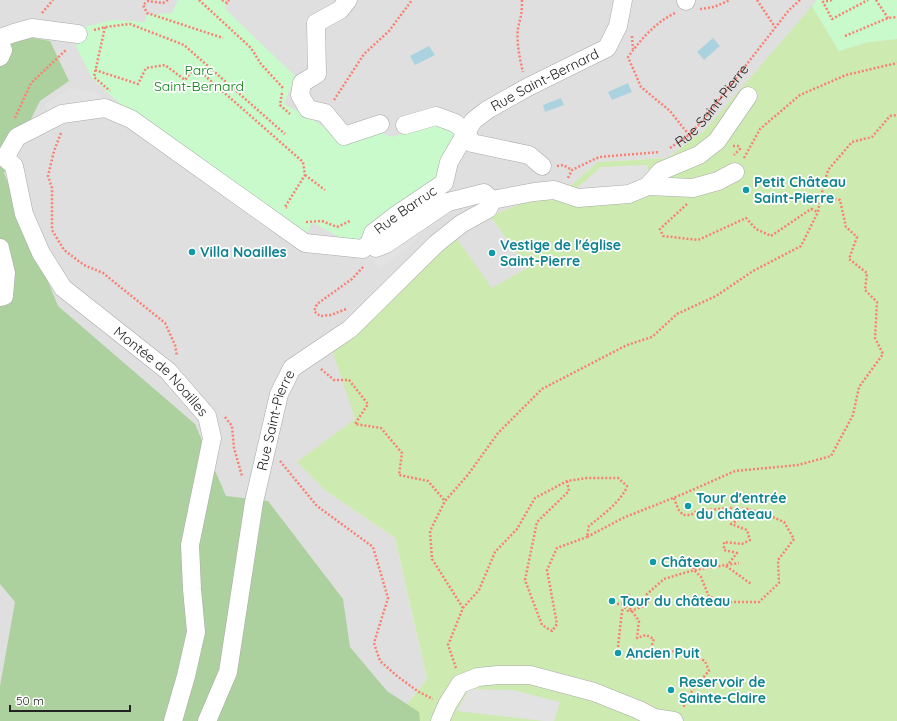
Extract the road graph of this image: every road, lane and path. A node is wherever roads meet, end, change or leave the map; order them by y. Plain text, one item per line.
1 (168, 0) edge
2 (198, 0) edge
3 (222, 0) edge
4 (230, 0) edge
5 (348, 0) edge
6 (412, 0) edge
7 (522, 0) edge
8 (623, 0) edge
9 (730, 0) edge
10 (757, 0) edge
11 (800, 0) edge
12 (832, 0) edge
13 (868, 0) edge
14 (876, 0) edge
15 (691, 4) edge
16 (897, 16) edge
17 (664, 18) dead end
18 (888, 18) junction
19 (105, 27) junction
20 (775, 27) junction
21 (77, 34) junction
22 (845, 36) dead end
23 (0, 38) edge
24 (222, 38) dead end
25 (0, 44) edge
26 (0, 57) edge
27 (897, 63) edge
28 (95, 70) junction
29 (528, 87) junction
30 (110, 92) dead end
31 (748, 96) dead end
32 (325, 113) junction
33 (62, 114) junction
34 (897, 115) edge
35 (296, 118) dead end
36 (380, 124) dead end
37 (404, 125) dead end
38 (466, 132) junction
39 (285, 134) dead end
40 (689, 135) junction
41 (17, 137) junction
42 (669, 148) dead end
43 (662, 152) dead end
44 (3, 159) edge
45 (542, 166) dead end
46 (572, 170) dead end
47 (735, 172) joint
48 (305, 175) junction
49 (648, 186) junction
50 (693, 188) junction
51 (325, 190) dead end
52 (821, 196) junction
53 (492, 200) junction
54 (291, 211) dead end
55 (818, 212) junction
56 (301, 218) dead end
57 (350, 221) dead end
58 (306, 222) junction
59 (338, 227) junction
60 (332, 230) dead end
61 (297, 238) junction
62 (373, 246) junction
63 (0, 248) edge
64 (0, 297) edge
65 (363, 315) junction
66 (177, 358) dead end
67 (317, 365) dead end
68 (224, 415) dead end
69 (267, 445) junction
70 (567, 481) junction
71 (674, 498) junction
72 (445, 501) junction
73 (254, 502) junction
74 (748, 510) junction
75 (587, 537) junction
76 (690, 556) dead end
77 (739, 563) dead end
78 (729, 564) junction
79 (726, 566) junction
80 (694, 570) junction
81 (751, 584) dead end
82 (617, 604) dead end
83 (622, 604) junction
84 (627, 604) junction
85 (463, 608) junction
86 (618, 647) dead end
87 (460, 684) junction
88 (443, 713) edge
89 (676, 715) edge
90 (173, 721) edge
91 (207, 721) edge

1 - 24 path
2 - 35 path
3 - 4 path
5 - 32 street
6 - 32 path
7 - 29 path
8 - 29 street, Rue Saint-Bernard
9 - 15 path
10 - 20 path
11 - 20 path, Rue Saint-Pierre
12 - 13 path
14 - 18 path
16 - 18 path
17 - 40 path
18 - 22 path
19 - 21 path
19 - 28 path
19 - 39 path
20 - 40 path, Rue Saint-Pierre
21 - 23 street
21 - 41 path
25 - 26 street
27 - 47 path
28 - 30 path
28 - 48 path
29 - 38 street, Rue Saint-Bernard
31 - 49 street
32 - 36 street
33 - 41 street
33 - 61 street
33 - 66 path
34 - 52 path
37 - 38 street
38 - 45 street
38 - 62 street, Rue Barruc
40 - 42 path, Rue Saint-Pierre
41 - 44 street
43 - 46 path, Rue Saint-Pierre
44 - 90 street, Montée de Noailles
47 - 50 street
48 - 51 path
48 - 54 path
49 - 50 street
49 - 53 street
50 - 55 path
52 - 55 path
52 - 71 path
53 - 62 street, Rue Barruc
53 - 65 street, Rue Saint-Pierre
55 - 72 path
56 - 58 path
57 - 59 path
58 - 59 path
58 - 61 path
59 - 60 path
61 - 62 street
62 - 65 path
63 - 64 street
65 - 69 street, Rue Saint-Pierre
67 - 72 path
68 - 73 path
69 - 73 street, Rue Saint-Pierre
69 - 88 path
70 - 75 path
70 - 75 path
70 - 85 path
71 - 74 path
71 - 75 path
72 - 85 path
73 - 91 street, Rue Saint-Pierre
74 - 78 path
74 - 80 path
76 - 80 path
77 - 78 path
78 - 79 path
79 - 80 path
79 - 81 path
80 - 83 path
82 - 83 path
83 - 84 path
84 - 86 path
84 - 89 path
85 - 87 path
87 - 88 street
87 - 89 street

